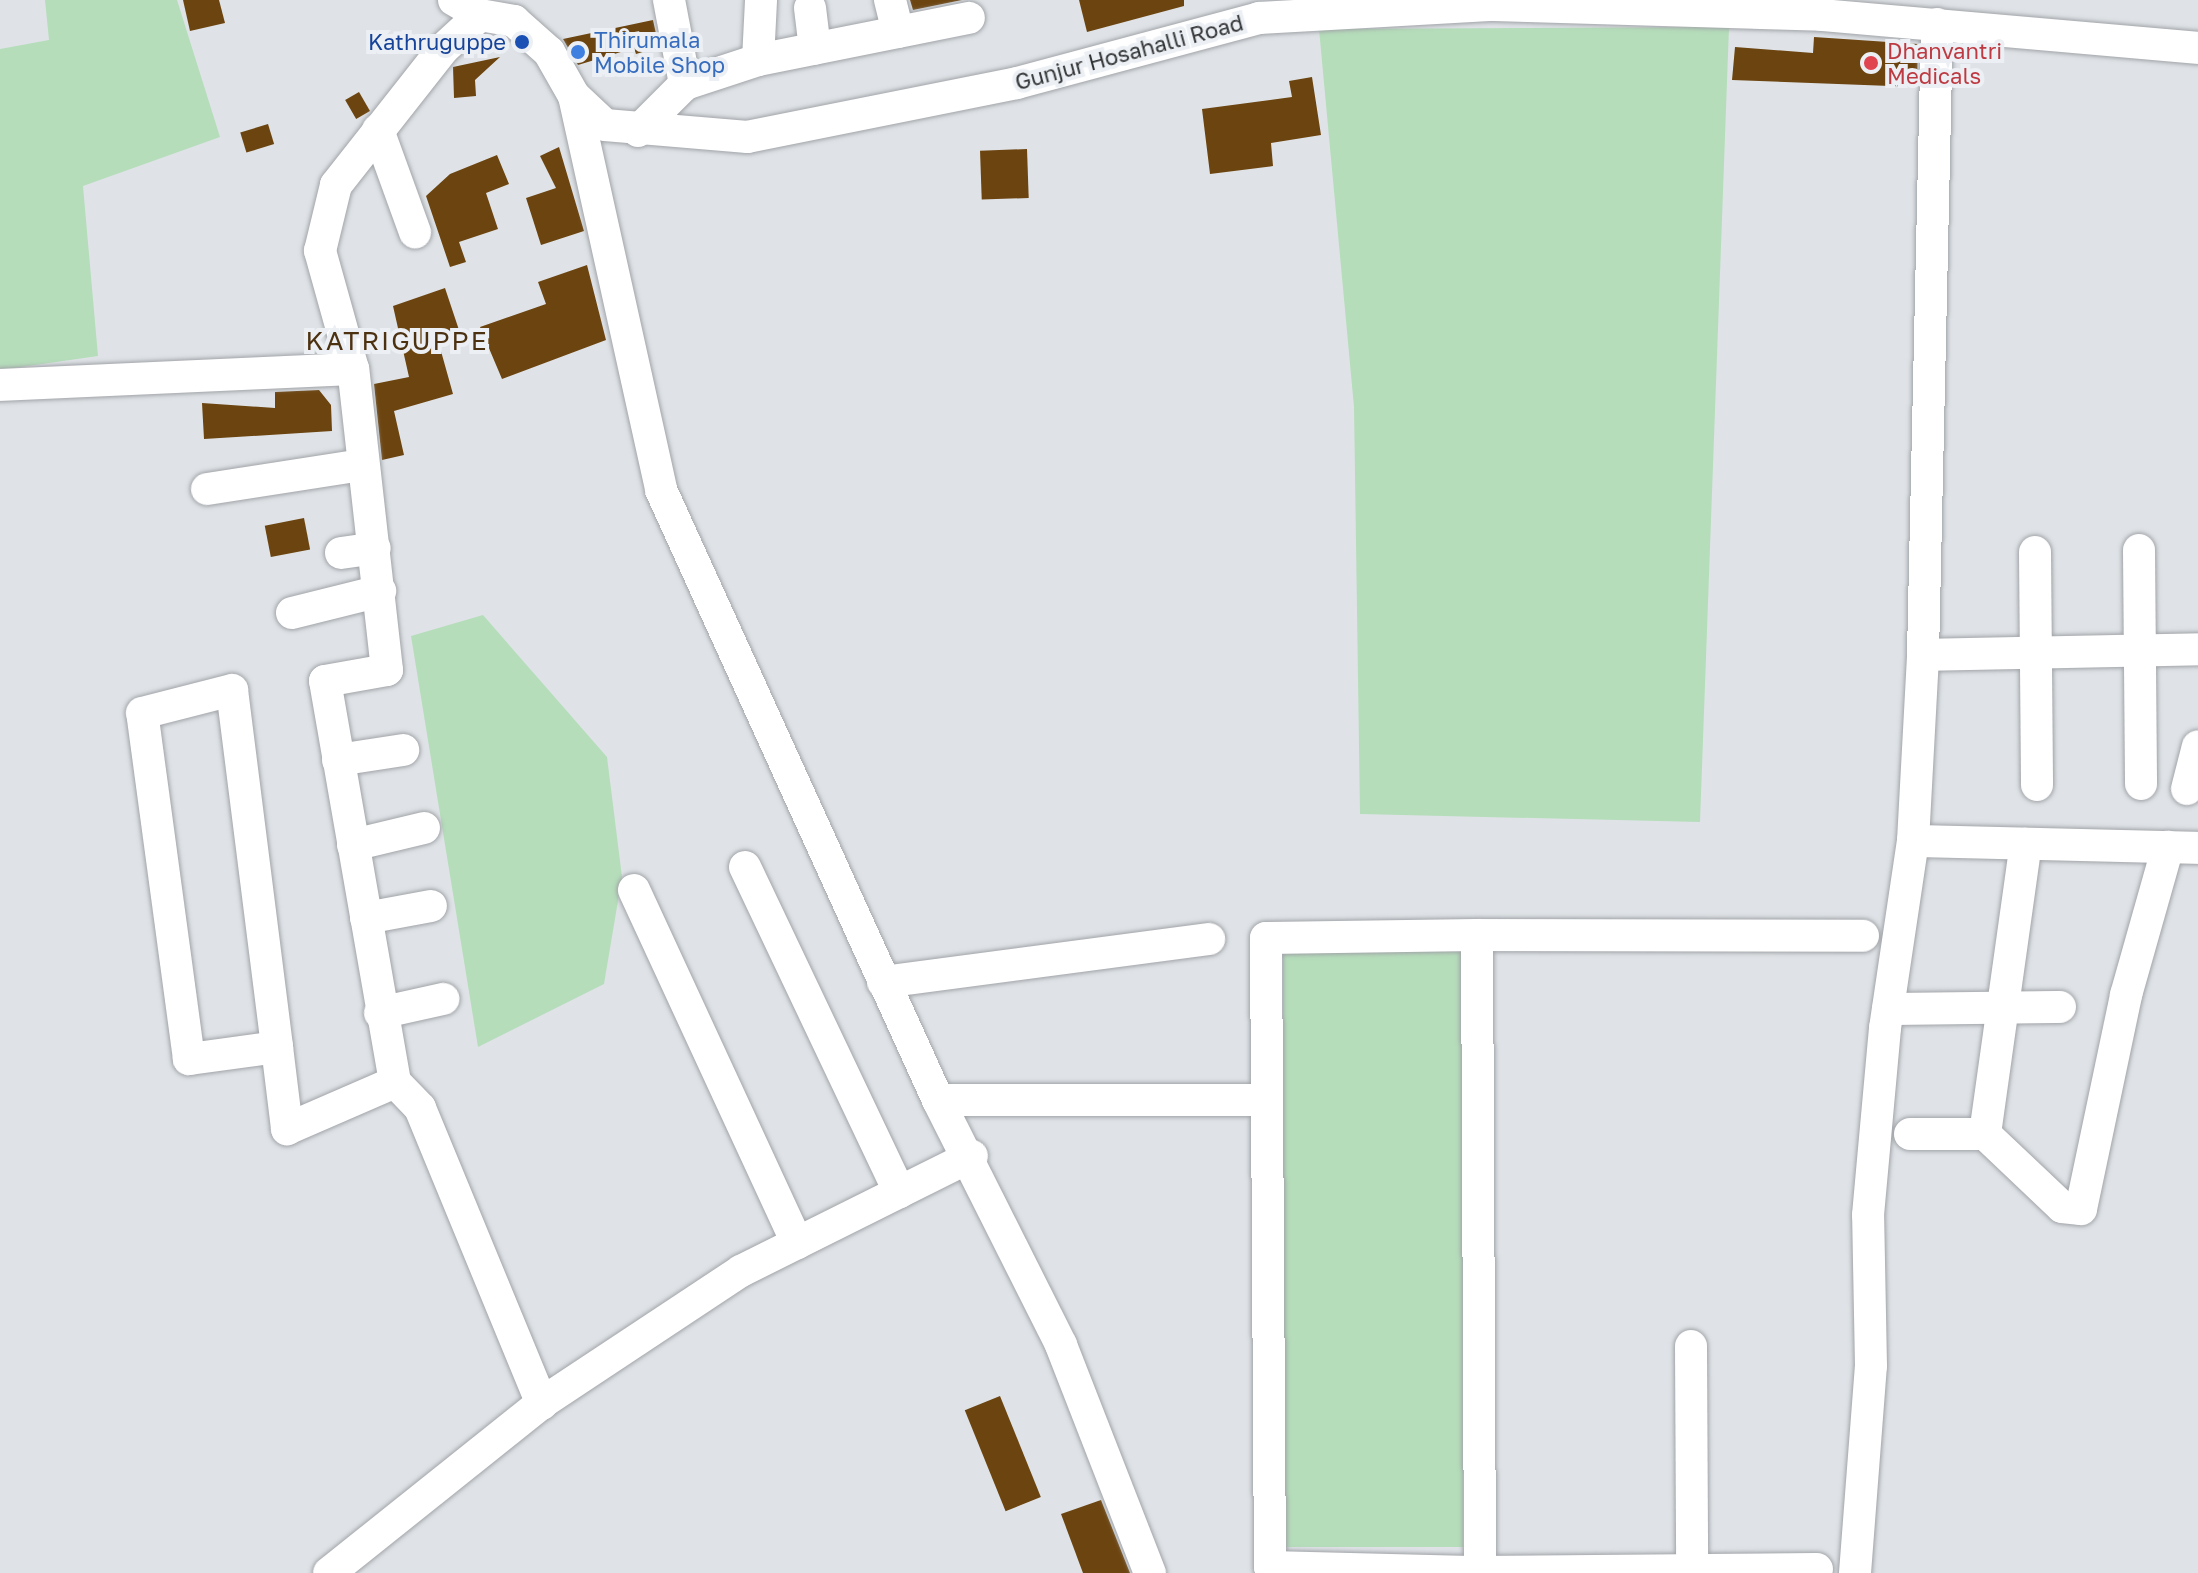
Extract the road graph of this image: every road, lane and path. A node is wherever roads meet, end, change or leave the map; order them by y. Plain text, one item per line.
1 (669, 0) edge
2 (761, 0) edge
3 (890, 0) edge
4 (1407, 5) edge
5 (467, 8) edge
6 (810, 8) dead end
7 (1822, 8) edge
8 (516, 11) edge
9 (969, 18) dead end
10 (1937, 24) junction
11 (898, 32) junction
12 (2198, 48) edge
13 (815, 49) junction
14 (758, 60) junction
15 (685, 84) junction
16 (574, 96) junction
17 (378, 130) junction
18 (638, 131) junction
19 (415, 232) dead end
20 (353, 369) junction
21 (0, 385) edge
22 (362, 465) junction
23 (207, 489) dead end
24 (375, 548) junction
25 (2139, 550) dead end
26 (2035, 552) dead end
27 (341, 553) dead end
28 (380, 591) junction
29 (292, 613) dead end
30 (2198, 649) edge
31 (2140, 650) junction
32 (2036, 652) junction
33 (1923, 655) junction
34 (2198, 746) edge
35 (403, 750) dead end
36 (338, 760) junction
37 (2141, 784) dead end
38 (2037, 785) dead end
39 (2187, 789) dead end
40 (424, 828) dead end
41 (1913, 841) junction
42 (2026, 844) junction
43 (353, 845) junction
44 (2183, 848) edge
45 (745, 867) dead end
46 (634, 890) dead end
47 (431, 906) dead end
48 (366, 918) junction
49 (1477, 935) junction
50 (1863, 936) dead end
51 (1209, 939) dead end
52 (883, 982) junction
53 (443, 999) dead end
54 (2005, 1007) junction
55 (2060, 1007) dead end
56 (1888, 1009) junction
57 (380, 1013) junction
58 (277, 1047) junction
59 (395, 1082) junction
60 (938, 1100) junction
61 (1264, 1100) junction
62 (1910, 1134) dead end
63 (1985, 1134) junction
64 (972, 1156) junction
65 (899, 1192) junction
66 (797, 1243) junction
67 (1691, 1346) dead end
68 (542, 1404) junction
69 (1817, 1569) dead end
70 (1692, 1570) junction
71 (1480, 1572) edge
72 (329, 1573) edge
73 (1150, 1573) edge
74 (1855, 1573) edge

1 - 15 street
2 - 14 street
3 - 11 street
4 - 7 street, Gunjur Hosahalli Road
4 - 18 street, Gunjur Hosahalli Road
5 - 8 street, Gunjur Hosahalli Road
5 - 17 street
6 - 13 street
7 - 10 street, Gunjur Hosahalli Road
8 - 16 street, Gunjur Hosahalli Road
9 - 11 street
10 - 12 street, Gunjur Hosahalli Road
10 - 33 street
11 - 13 street
13 - 14 street
14 - 15 street
15 - 18 street
16 - 18 street, Gunjur Hosahalli Road
16 - 52 street
17 - 19 street
17 - 20 street
20 - 21 street
20 - 22 street
22 - 23 street
22 - 24 street
24 - 27 street
24 - 28 street
25 - 31 street
26 - 32 street
28 - 29 street
28 - 36 street
30 - 31 street
31 - 32 street
31 - 37 street
32 - 33 street
32 - 38 street
33 - 41 street
34 - 39 street
35 - 36 street
36 - 43 street
40 - 43 street
41 - 42 street
41 - 56 street
42 - 44 street
42 - 54 street
43 - 48 street
44 - 63 street
45 - 65 street
46 - 66 street
47 - 48 street
48 - 57 street
49 - 50 street
49 - 61 street
49 - 71 street
51 - 52 street
52 - 60 street
53 - 57 street
54 - 55 street
54 - 56 street
54 - 63 street
56 - 74 street
57 - 59 street
58 - 58 street
58 - 59 street
59 - 68 street
60 - 61 street
60 - 64 street
61 - 71 street
62 - 63 street
64 - 65 street
64 - 73 street
65 - 66 street
66 - 68 street
67 - 70 street
68 - 72 street
69 - 70 street
70 - 71 street

